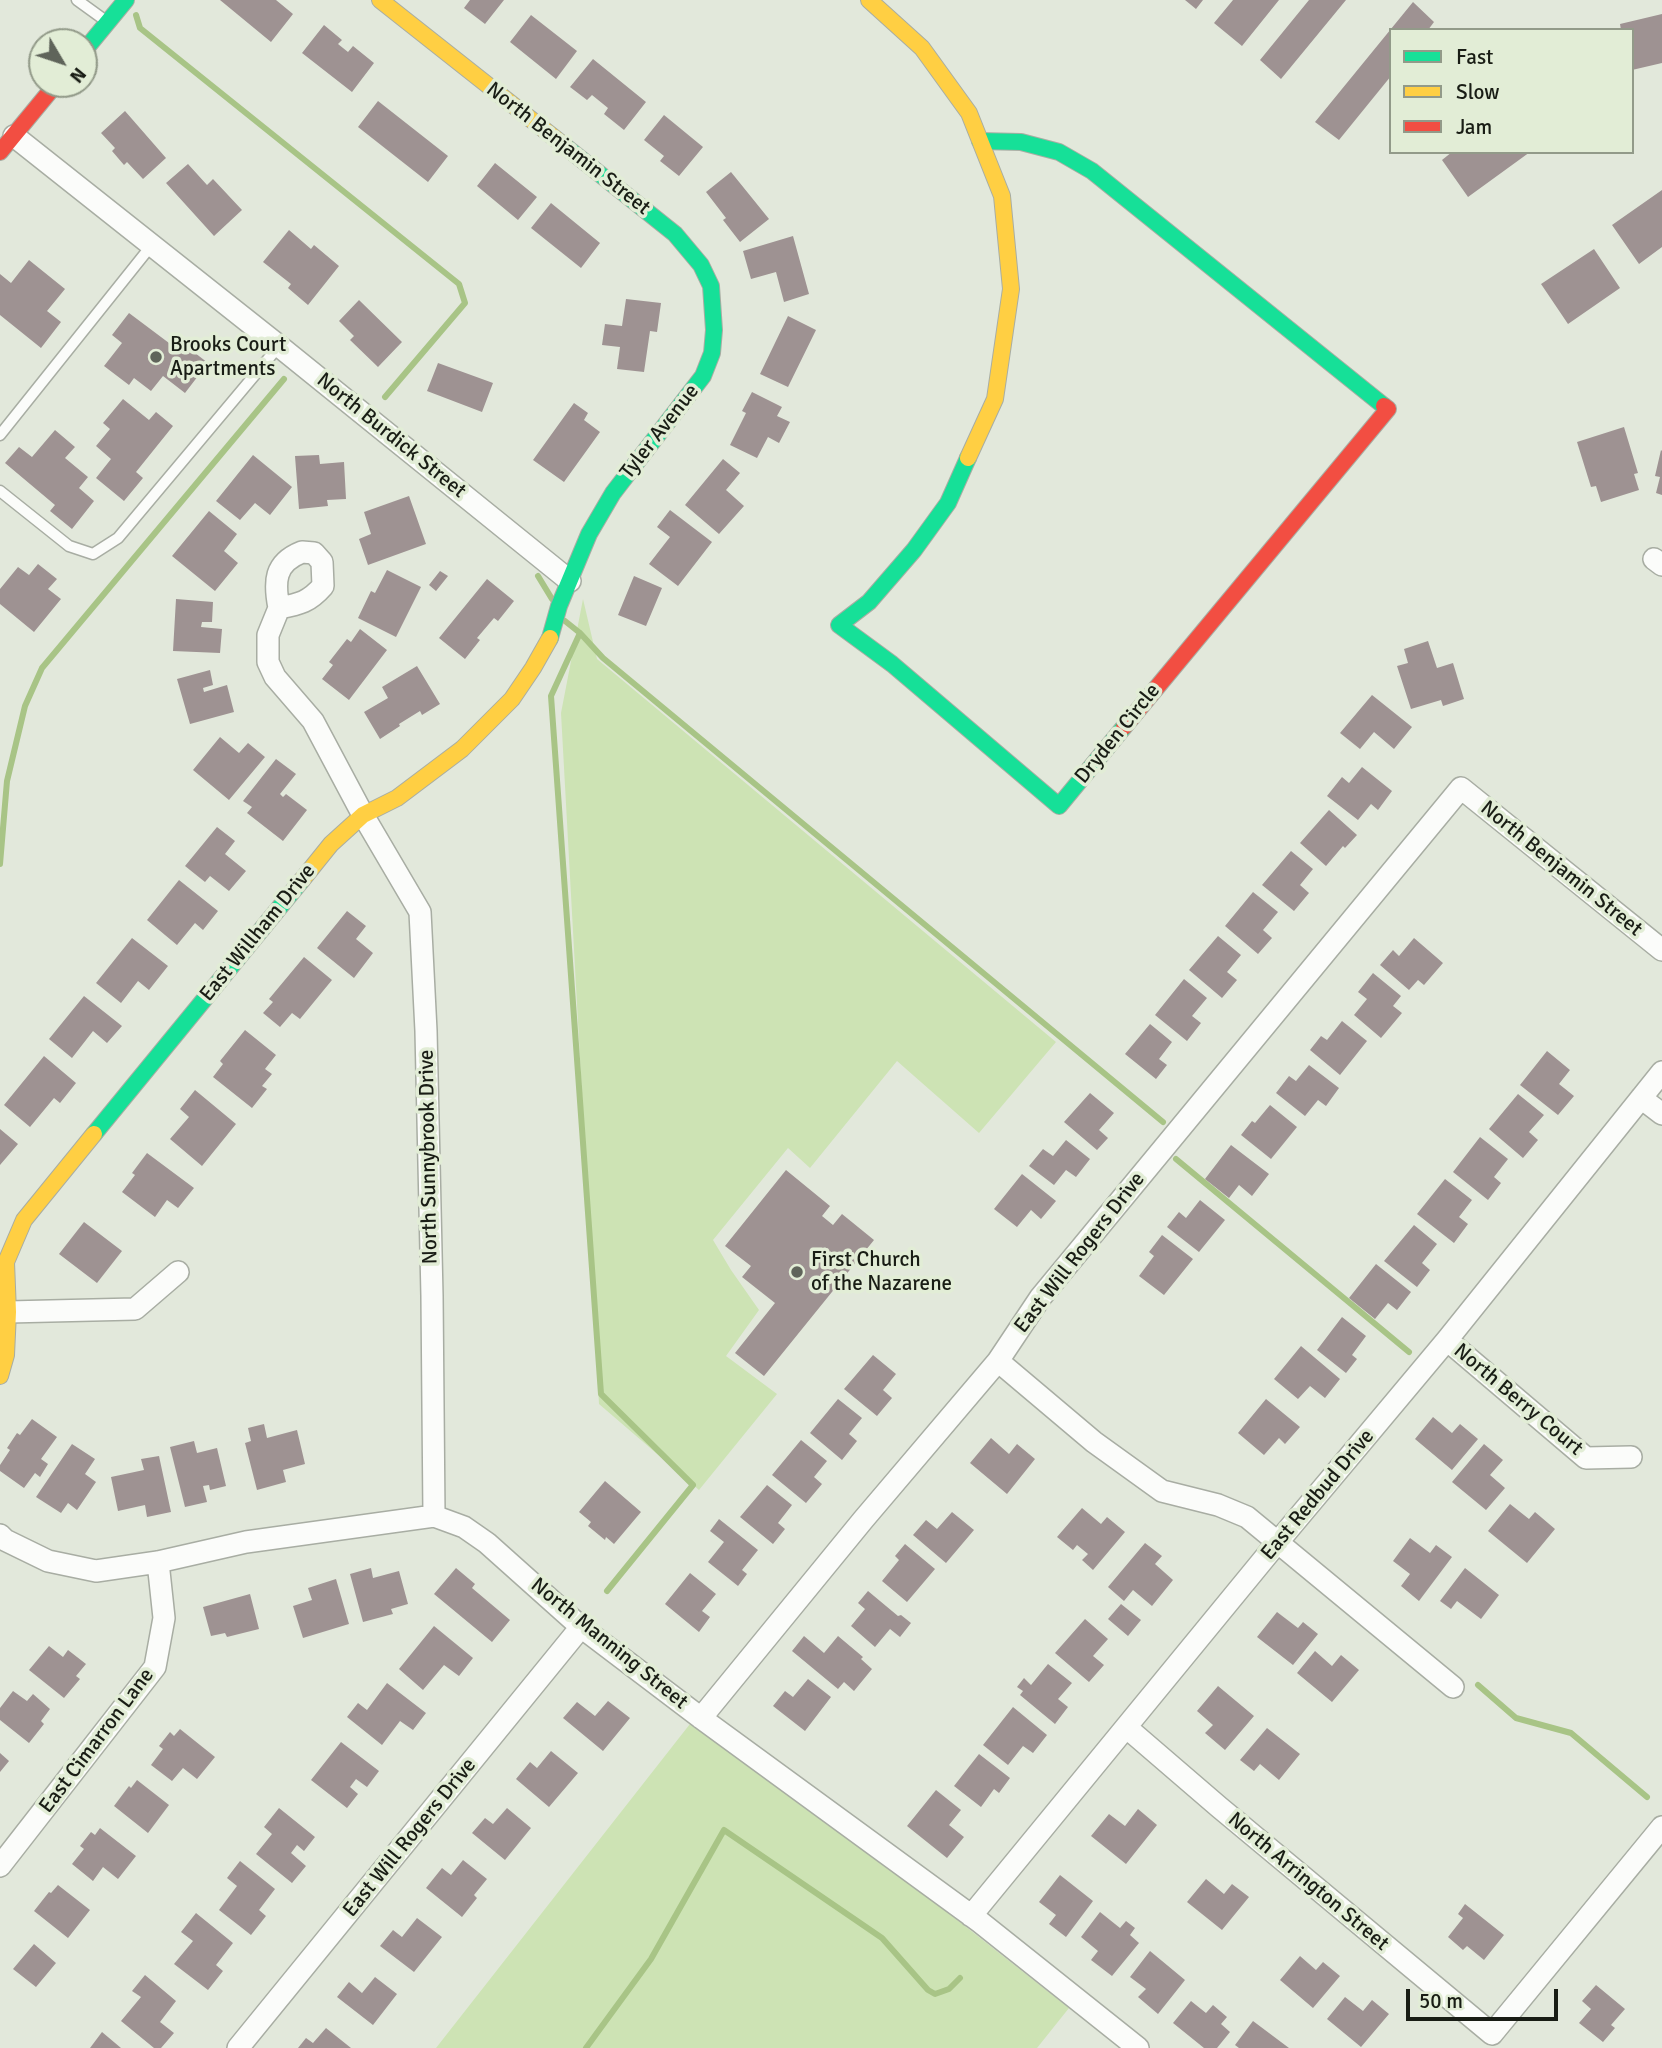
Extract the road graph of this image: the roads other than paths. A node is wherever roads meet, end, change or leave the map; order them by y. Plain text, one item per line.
1 (77, 0) edge
2 (125, 0) edge
3 (380, 0) edge
4 (869, 0) edge
5 (107, 23) junction
6 (98, 34) edge
7 (44, 98) edge
8 (980, 141) junction
9 (5, 142) edge
10 (150, 246) junction
11 (713, 324) joint
12 (279, 346) junction
13 (0, 435) edge
14 (0, 491) edge
15 (589, 534) joint
16 (570, 581) junction
17 (279, 608) dead end
18 (1461, 788) joint
19 (363, 815) junction
20 (1662, 950) edge
21 (1662, 1072) edge
22 (1641, 1098) junction
23 (1662, 1114) edge
24 (178, 1272) dead end
25 (8, 1312) junction
26 (1447, 1340) junction
27 (998, 1361) junction
28 (0, 1377) edge
29 (1632, 1457) dead end
30 (433, 1516) junction
31 (0, 1535) edge
32 (1277, 1543) junction
33 (158, 1562) junction
34 (581, 1627) junction
35 (1453, 1687) dead end
36 (701, 1718) junction
37 (1126, 1727) junction
38 (1662, 1828) edge
39 (0, 1866) edge
40 (971, 1916) junction
41 (238, 2048) edge
42 (1138, 2048) edge

1 - 5 lane
2 - 5 street
3 - 11 street, North Benjamin Street
4 - 8 street
5 - 6 street
7 - 9 street
8 - 8 street, Dryden Circle
9 - 10 street, North Burdick Street
10 - 12 street, North Burdick Street
10 - 13 lane
11 - 15 street, Tyler Avenue
12 - 14 lane
12 - 16 street, North Burdick Street
15 - 16 street, East Willham Drive
16 - 19 street, East Willham Drive
17 - 19 street, North Sunnybrook Drive
18 - 20 street, North Benjamin Street
18 - 27 street, East Will Rogers Drive
19 - 25 street, East Willham Drive
19 - 30 street, North Sunnybrook Drive
21 - 22 street, East Redbud Drive
22 - 23 street
22 - 26 street, East Redbud Drive
24 - 25 street
25 - 28 street, East Willham Drive
26 - 29 street, North Berry Court
26 - 32 street, East Redbud Drive
27 - 32 street
27 - 36 street, East Will Rogers Drive
30 - 33 street, North Manning Street
30 - 34 street, North Manning Street
31 - 33 street, North Manning Street
32 - 35 street
32 - 37 street, East Redbud Drive
33 - 39 street, East Cimarron Lane
34 - 36 street, North Manning Street
34 - 41 street, East Will Rogers Drive
36 - 40 street, North Manning Street
37 - 38 street, North Arrington Street
37 - 40 street, East Redbud Drive
40 - 42 street, North Manning Street

